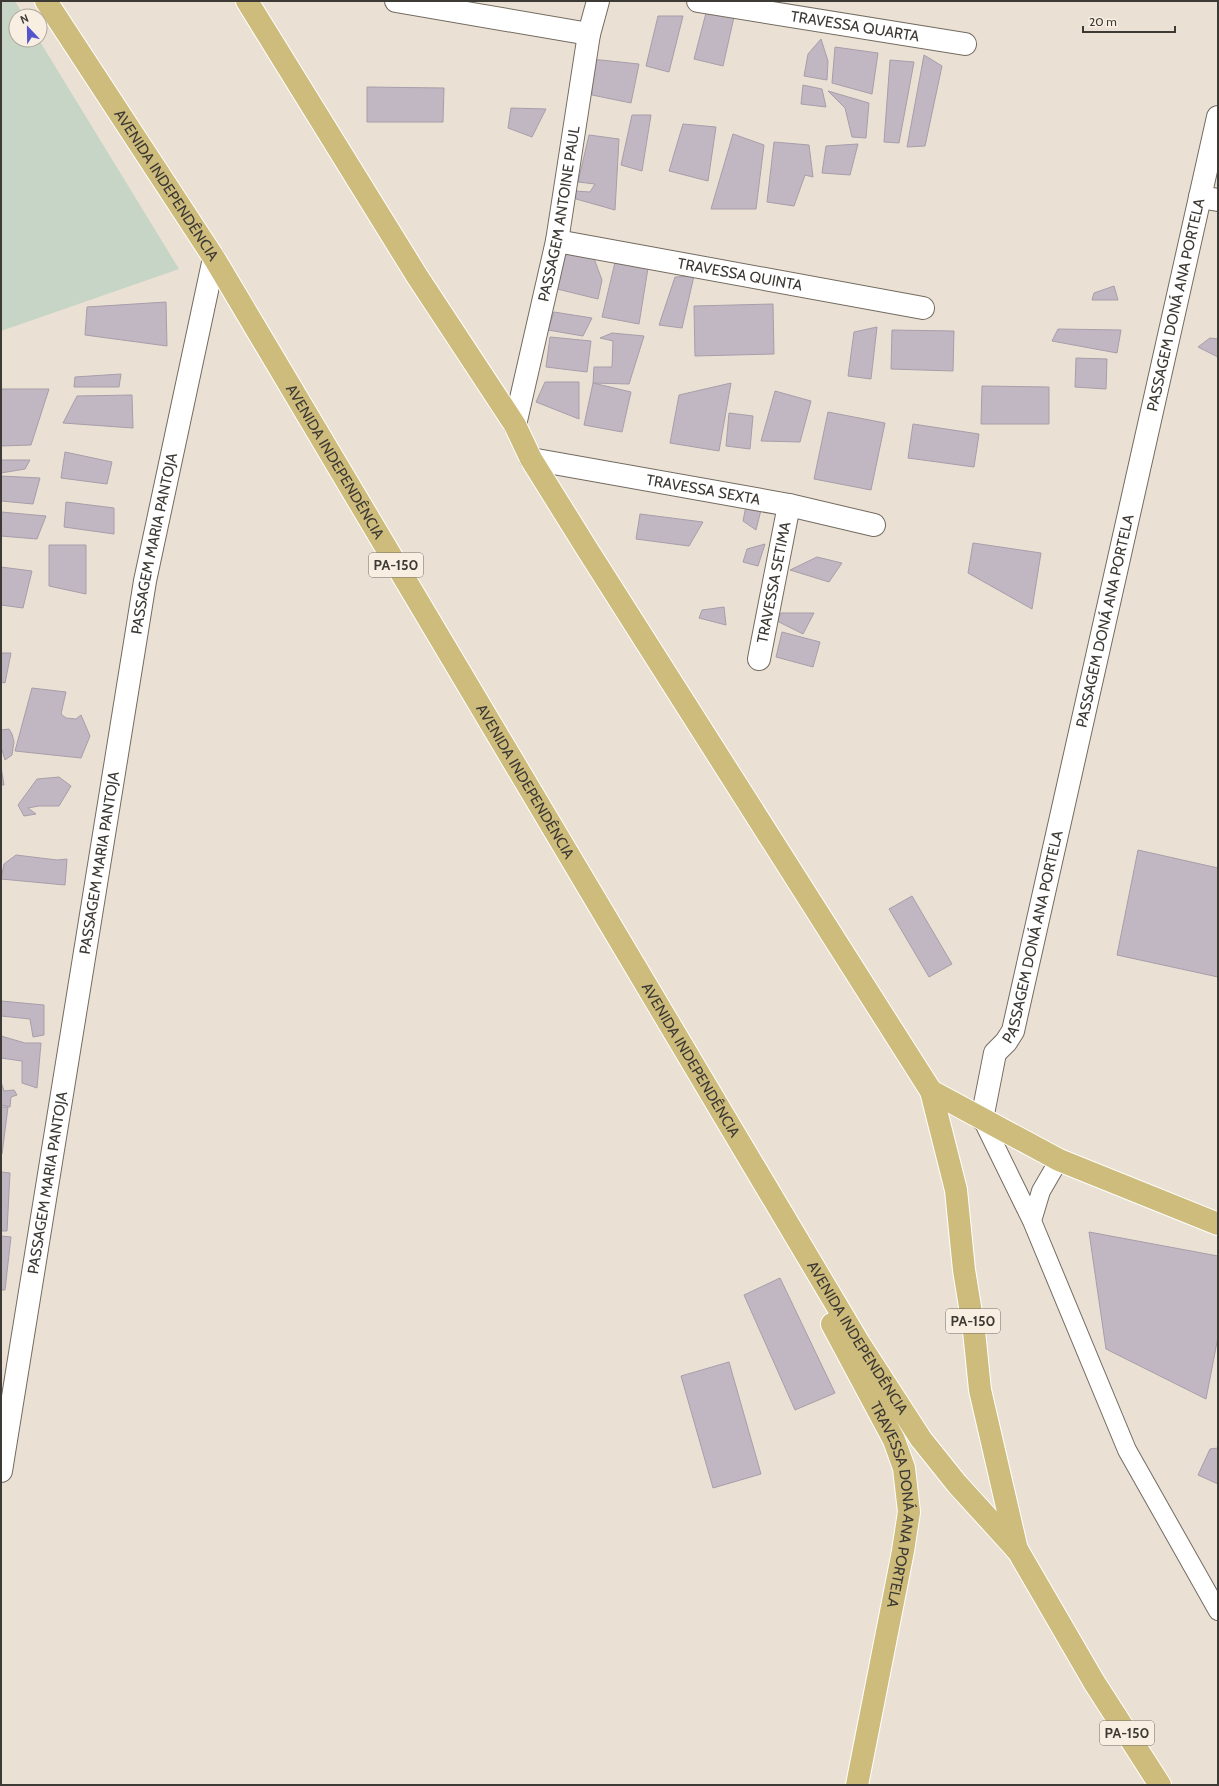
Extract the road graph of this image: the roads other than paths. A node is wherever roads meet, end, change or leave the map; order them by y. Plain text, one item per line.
1 (46, 1) edge
2 (247, 1) edge
3 (396, 1) edge
4 (598, 1) edge
5 (698, 1) edge
6 (589, 34) junction
7 (965, 44) dead end
8 (1218, 117) edge
9 (1209, 198) edge
10 (557, 242) junction
11 (214, 258) junction
12 (923, 308) dead end
13 (515, 425) junction
14 (531, 459) junction
15 (789, 505) junction
16 (874, 525) dead end
17 (759, 659) dead end
18 (931, 1091) junction
19 (982, 1119) junction
20 (735, 1136) junction
21 (1059, 1160) junction
22 (1032, 1220) junction
23 (1218, 1224) edge
24 (1, 1471) edge
25 (1018, 1551) junction
26 (1218, 1611) edge
27 (857, 1785) edge
28 (1160, 1785) edge

1 - 11 main road, AVENIDA INDEPENDÊNCIA / PA-150
2 - 13 main road, AVENIDA INDEPENDÊNCIA / PA-150
3 - 6 street
4 - 6 street, PASSAGEM ANTOINE PAUL
5 - 7 street, TRAVESSA QUARTA
6 - 10 street, PASSAGEM ANTOINE PAUL
8 - 9 street, PASSAGEM DONÁ ANA PORTELA
9 - 19 street, PASSAGEM DONÁ ANA PORTELA
10 - 12 street, TRAVESSA QUINTA
10 - 13 street, PASSAGEM ANTOINE PAUL
11 - 20 main road, AVENIDA INDEPENDÊNCIA / PA-150
11 - 24 street, PASSAGEM MARIA PANTOJA
13 - 14 main road, AVENIDA INDEPENDÊNCIA / PA-150
14 - 15 street, TRAVESSA SEXTA
14 - 18 main road, AVENIDA INDEPENDÊNCIA / PA-150
15 - 16 street, TRAVESSA SEXTA
15 - 17 street, TRAVESSA SETIMA
18 - 19 main road, AVENIDA INDEPENDÊNCIA / PA-150
18 - 25 main road, AVENIDA INDEPENDÊNCIA / PA-150
19 - 21 main road, AVENIDA INDEPENDÊNCIA / PA-150
19 - 22 lane
20 - 25 main road, AVENIDA INDEPENDÊNCIA / PA-150
20 - 27 main road, TRAVESSA DONÁ ANA PORTELA
21 - 22 lane
21 - 23 main road, AVENIDA INDEPENDÊNCIA / PA-150
22 - 26 lane
25 - 28 main road, AVENIDA INDEPENDÊNCIA / PA-150

